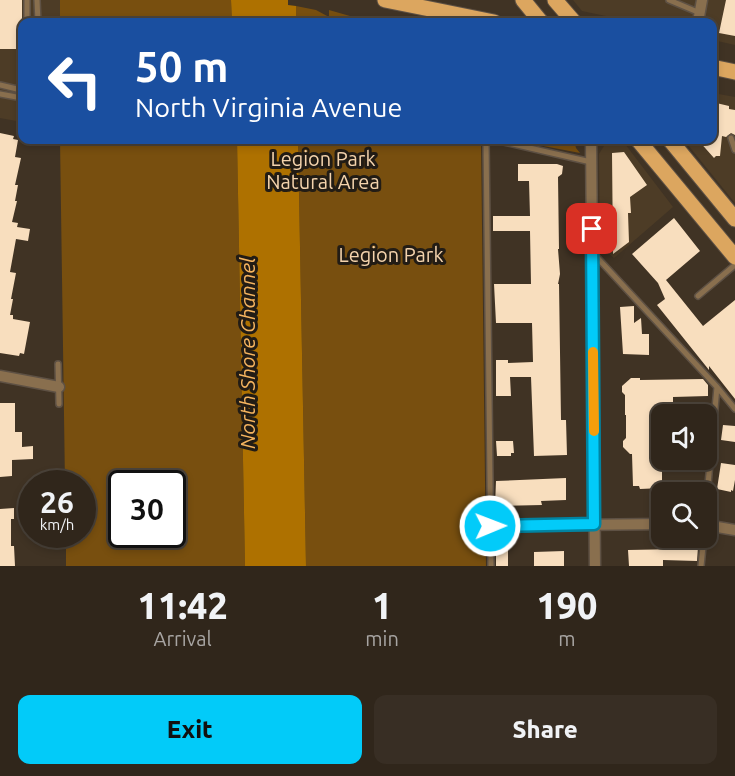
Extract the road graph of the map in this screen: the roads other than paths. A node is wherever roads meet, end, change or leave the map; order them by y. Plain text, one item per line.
1 (27, 0) edge
2 (37, 0) edge
3 (385, 0) edge
4 (523, 0) edge
5 (555, 0) edge
6 (669, 0) edge
7 (702, 0) edge
8 (27, 18) edge
9 (38, 18) edge
10 (479, 18) edge
11 (538, 18) edge
12 (571, 18) edge
13 (699, 18) edge
14 (717, 68) edge
15 (735, 72) edge
16 (0, 85) edge
17 (18, 88) edge
18 (0, 94) edge
19 (18, 97) edge
20 (731, 138) dead end
21 (486, 144) edge
22 (512, 144) edge
23 (591, 144) edge
24 (641, 144) edge
25 (673, 144) edge
26 (735, 150) edge
27 (591, 162) junction
28 (735, 219) edge
29 (592, 251) junction
30 (735, 257) edge
31 (735, 265) edge
32 (698, 296) dead end
33 (58, 364) dead end
34 (0, 376) edge
35 (58, 387) junction
36 (717, 387) junction
37 (58, 404) dead end
38 (735, 409) edge
39 (708, 482) edge
40 (594, 524) junction
41 (651, 524) edge
42 (490, 526) junction
43 (717, 527) edge
44 (735, 530) edge
45 (703, 548) edge
46 (491, 566) edge
47 (595, 566) edge
48 (702, 566) edge

1 - 8 lane
2 - 9 lane
3 - 10 main road
4 - 11 main road
5 - 12 main road
6 - 13 lane
7 - 13 street
14 - 15 main road
16 - 17 lane
18 - 19 lane
20 - 26 lane
21 - 42 lane
22 - 27 lane
23 - 27 street
24 - 30 main road
25 - 28 main road
27 - 29 street
29 - 36 lane
29 - 40 street
31 - 32 lane
33 - 35 lane
34 - 35 street
35 - 37 lane
36 - 38 lane
36 - 39 lane
40 - 41 street
40 - 42 street
40 - 47 street
42 - 46 lane
43 - 44 street
45 - 48 lane

